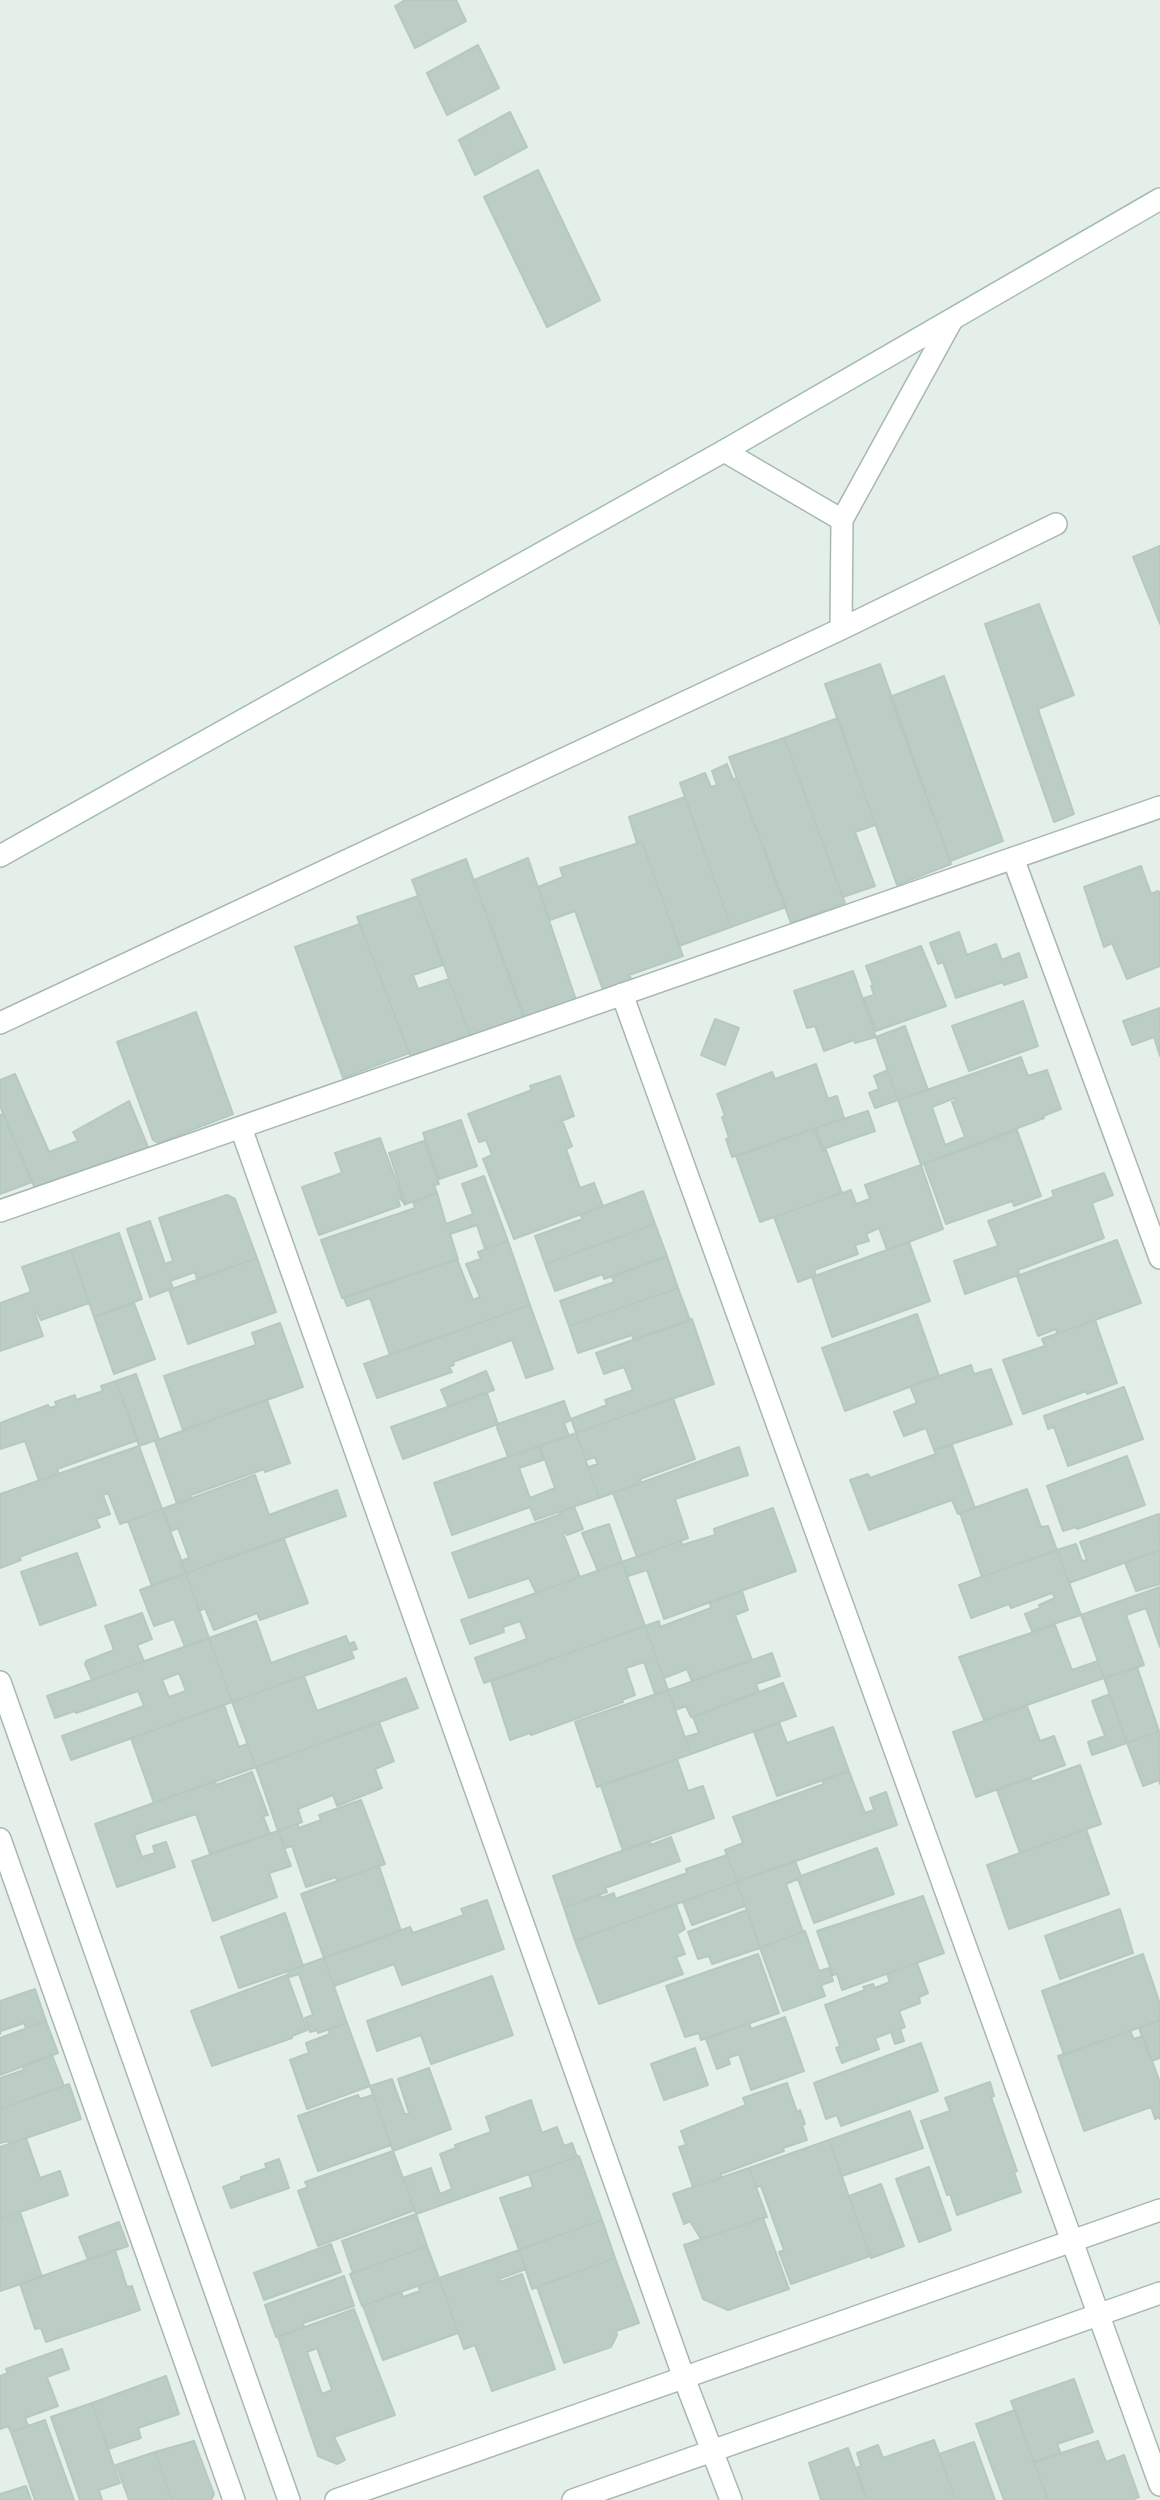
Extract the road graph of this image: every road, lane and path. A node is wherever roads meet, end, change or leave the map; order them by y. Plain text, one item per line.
1 (1160, 199) edge
2 (952, 320) junction
3 (724, 451) junction
4 (842, 520) junction
5 (1056, 524) dead end
6 (841, 629) junction
7 (1160, 807) edge
8 (0, 856) edge
9 (1013, 858) junction
10 (622, 994) junction
11 (0, 1023) edge
12 (241, 1128) junction
13 (0, 1211) edge
14 (1156, 1235) edge
15 (1160, 1258) edge
16 (0, 1682) edge
17 (0, 1839) edge
18 (1160, 2210) edge
19 (1071, 2242) junction
20 (1160, 2293) edge
21 (1097, 2315) junction
22 (684, 2378) junction
23 (713, 2451) junction
24 (1160, 2485) edge
25 (234, 2500) edge
26 (289, 2500) edge
27 (336, 2500) edge
28 (573, 2500) edge
29 (731, 2500) edge

1 - 2 street
2 - 3 street
2 - 4 street
3 - 4 street
3 - 8 street
4 - 6 street
5 - 6 street
6 - 11 street
7 - 9 street
9 - 10 street
9 - 14 street
10 - 12 street
10 - 19 street
12 - 13 street
12 - 22 street
14 - 15 street
16 - 26 street
17 - 25 street
18 - 19 street
19 - 21 street
19 - 22 street
20 - 21 street
21 - 23 street
21 - 24 street
22 - 23 street
22 - 27 street
23 - 28 street
23 - 29 street

